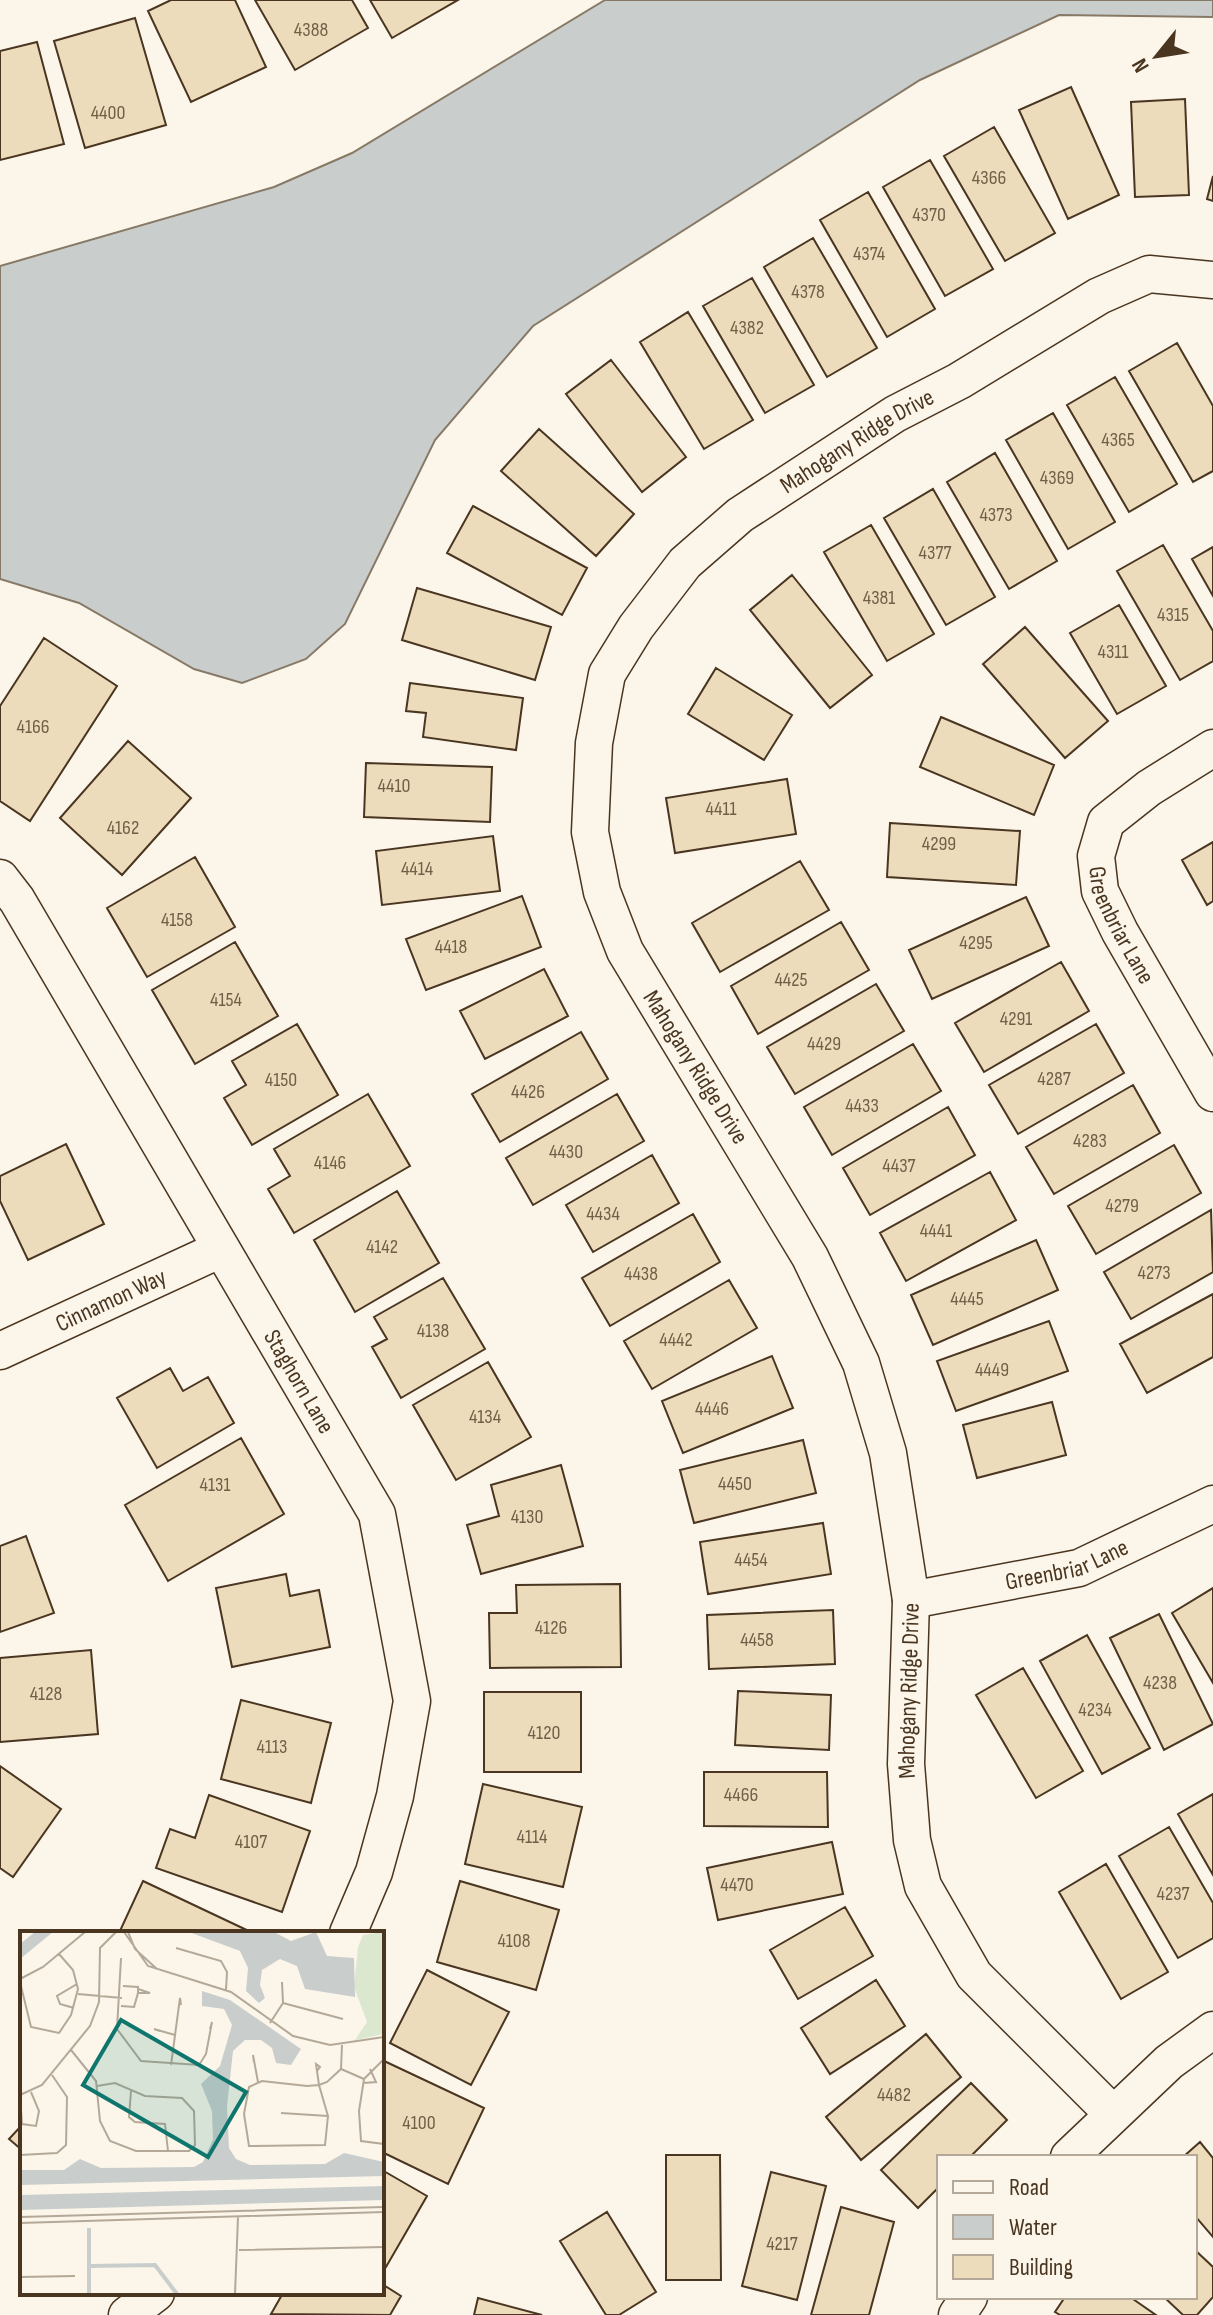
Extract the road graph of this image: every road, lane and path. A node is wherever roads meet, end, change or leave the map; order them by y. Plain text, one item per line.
1 (1213, 280) edge
2 (1213, 748) edge
3 (0, 878) edge
4 (1213, 1093) edge
5 (221, 1249) junction
6 (0, 1351) edge
7 (1213, 1504) edge
8 (911, 1600) junction
9 (349, 1931) edge
10 (1213, 2030) edge
11 (1113, 2114) junction
12 (1071, 2155) edge
13 (153, 2295) edge
14 (127, 2315) edge

1 - 8 street, Mahogany Ridge Drive
2 - 4 street, Greenbriar Lane
3 - 5 street, Staghorn Lane
5 - 6 street, Cinnamon Way
5 - 9 street, Staghorn Lane
7 - 8 street, Greenbriar Lane
8 - 11 street, Mahogany Ridge Drive
10 - 11 street
11 - 12 street
13 - 14 street

